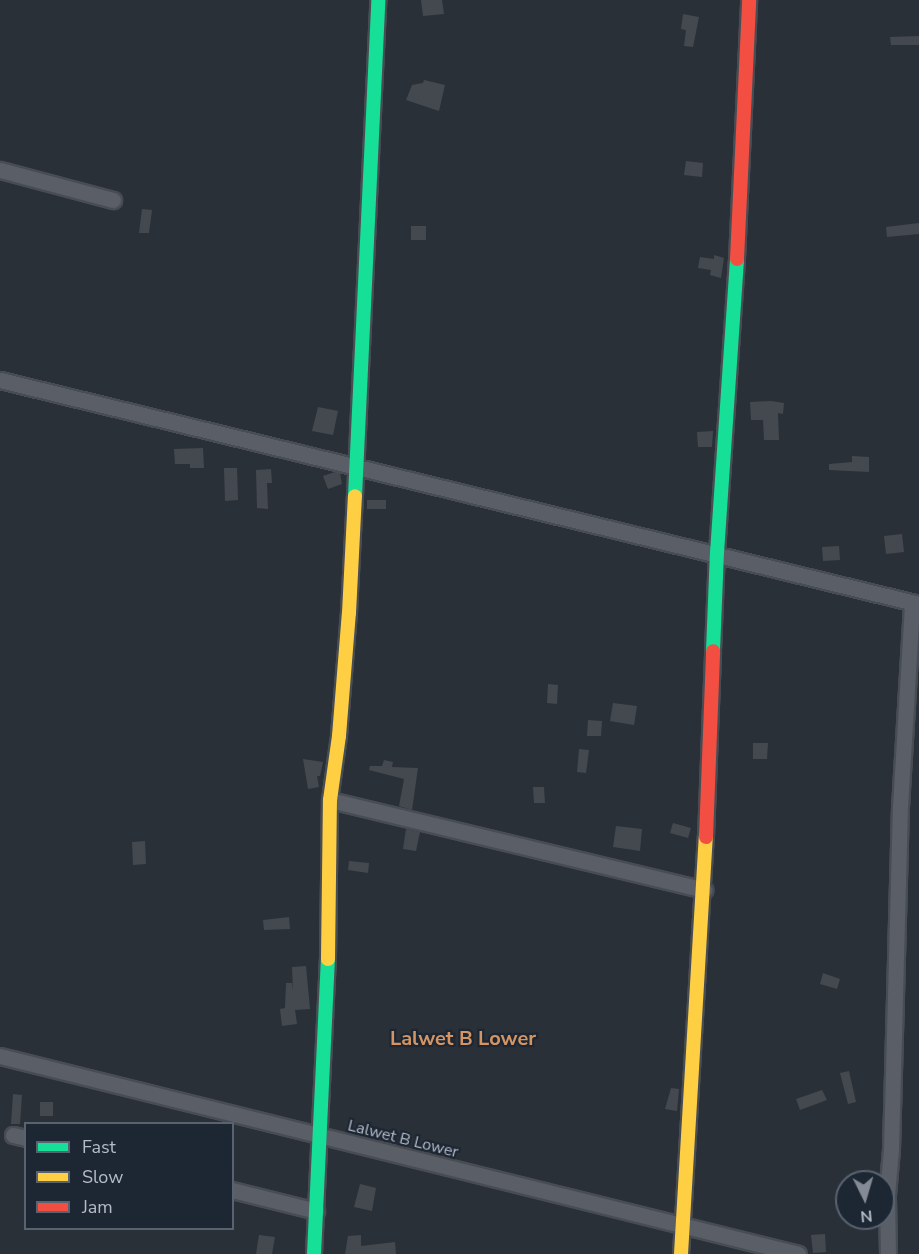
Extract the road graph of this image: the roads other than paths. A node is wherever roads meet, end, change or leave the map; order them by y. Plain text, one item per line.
1 (378, 0) edge
2 (748, 0) edge
3 (0, 170) edge
4 (113, 200) dead end
5 (0, 380) edge
6 (355, 465) junction
7 (717, 553) junction
8 (915, 603) edge
9 (330, 800) junction
10 (704, 890) junction
11 (0, 1056) edge
12 (318, 1136) junction
13 (234, 1190) edge
14 (316, 1211) junction
15 (681, 1227) junction
16 (314, 1254) edge
17 (681, 1254) edge
18 (798, 1254) edge
19 (888, 1254) edge

1 - 6 street
2 - 7 street
3 - 4 street
5 - 6 street
6 - 7 street
6 - 9 street
7 - 8 street
7 - 10 street
8 - 19 street
9 - 10 street
9 - 12 street
10 - 15 street
11 - 12 street, Lalwet B Lower
12 - 14 street
12 - 15 street, Lalwet B Lower
13 - 14 street
14 - 16 street
15 - 17 street
15 - 18 street, Lalwet B Lower

